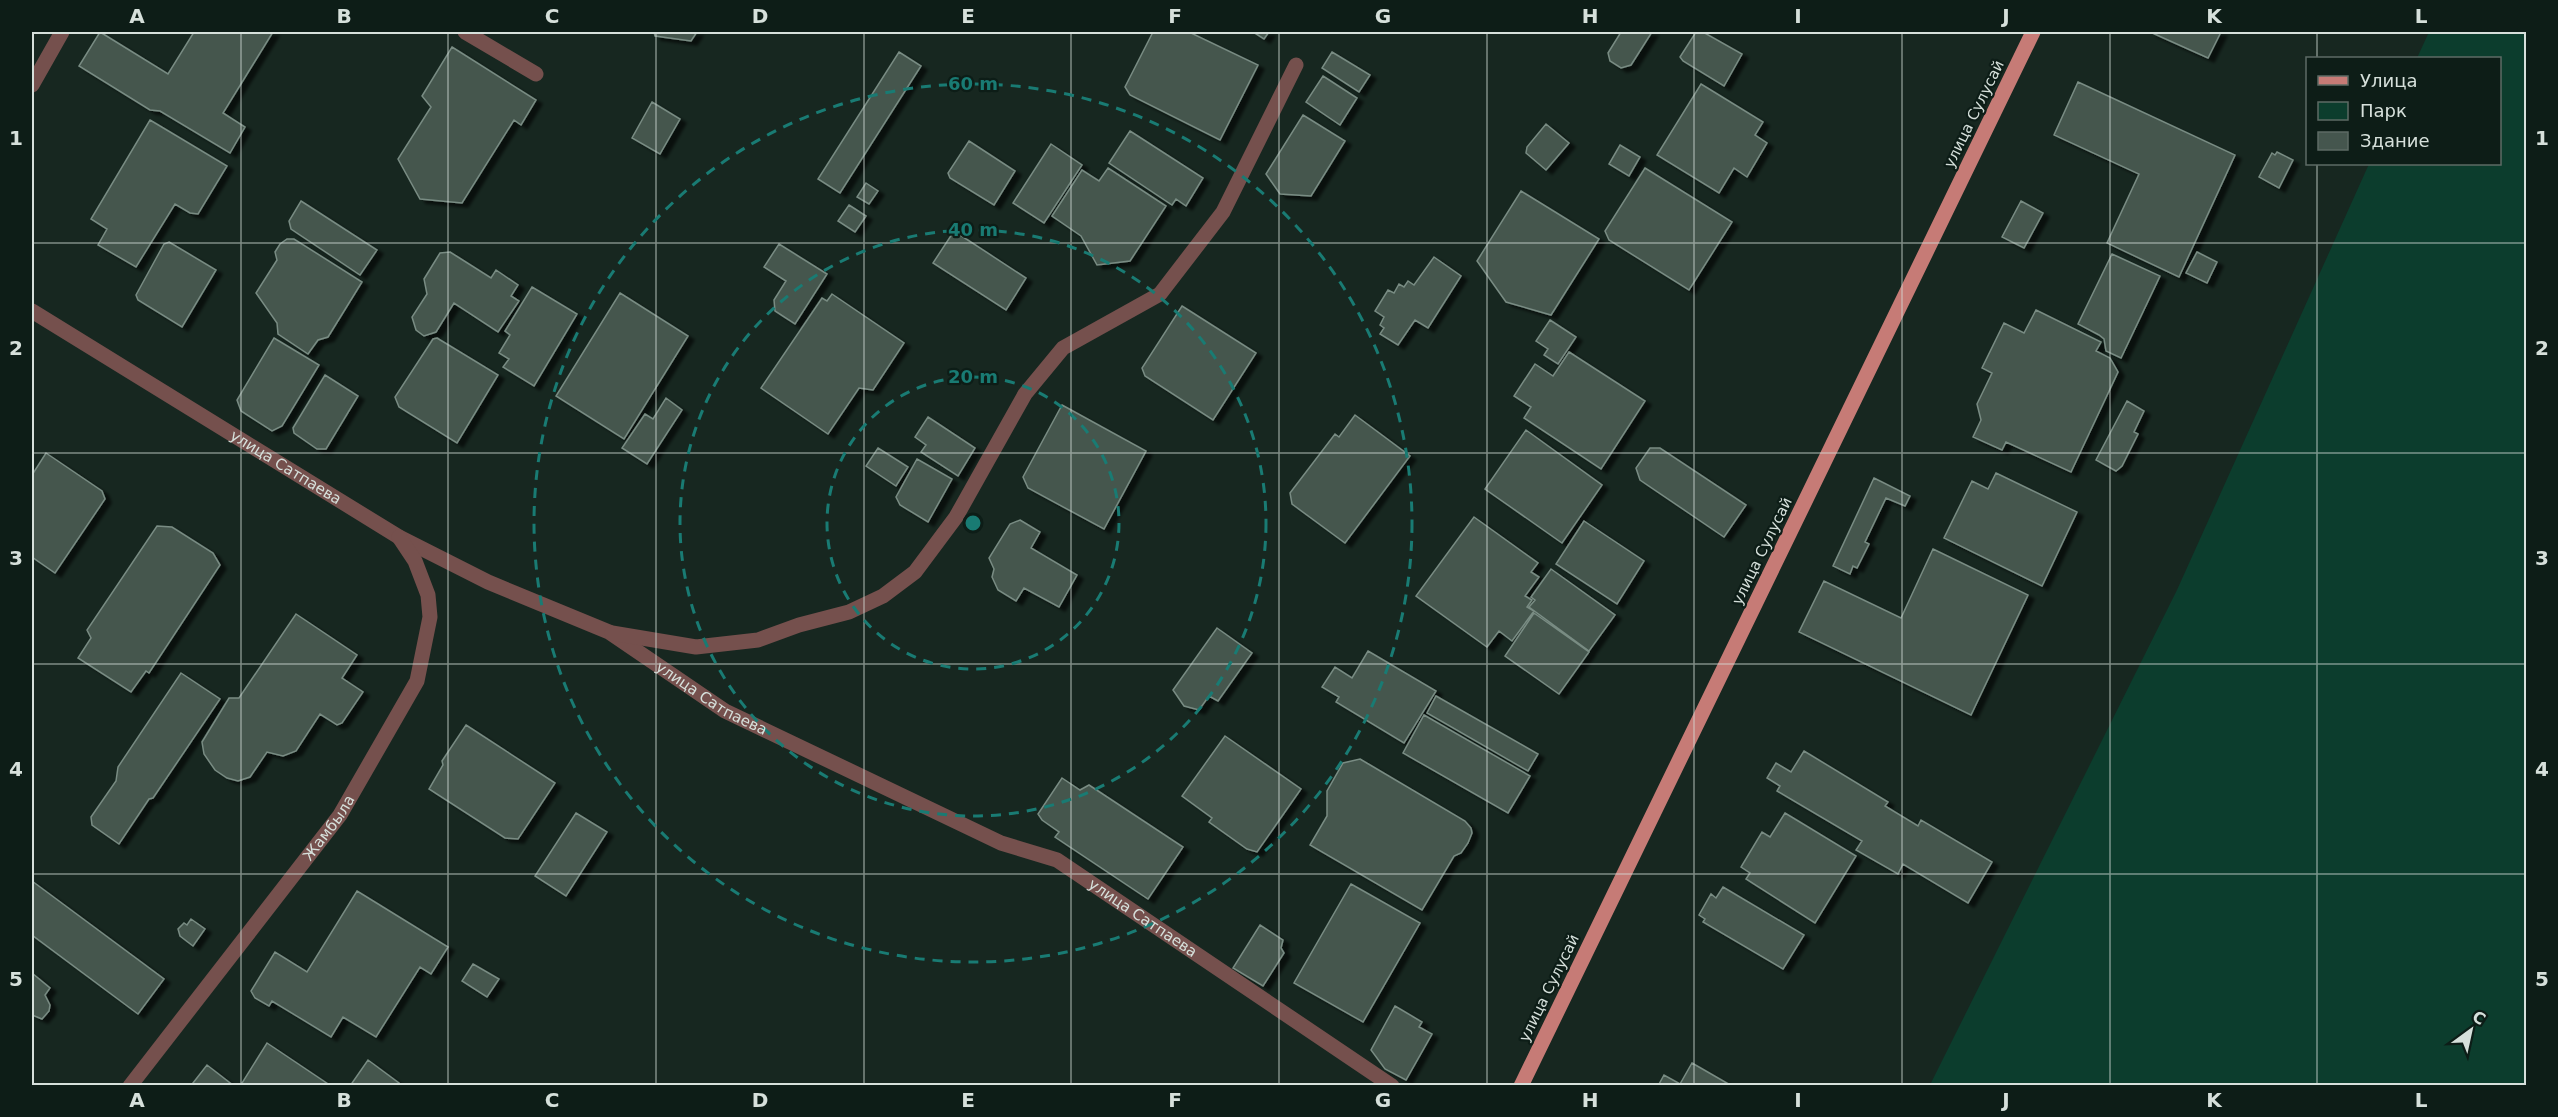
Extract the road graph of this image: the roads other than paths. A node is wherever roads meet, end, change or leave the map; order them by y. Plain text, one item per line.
1 (62, 32) edge
2 (465, 32) edge
3 (2033, 32) edge
4 (1296, 65) dead end
5 (536, 74) dead end
6 (32, 85) edge
7 (32, 311) edge
8 (399, 537) junction
9 (609, 632) junction
10 (130, 1086) edge
11 (1392, 1086) edge
12 (1521, 1086) edge

1 - 6 street
2 - 5 street
3 - 12 main road, улица Сулусай
4 - 9 street
7 - 8 street, улица Сатпаева
8 - 9 street, улица Сатпаева
8 - 10 street, Жамбыла
9 - 11 street, улица Сатпаева

